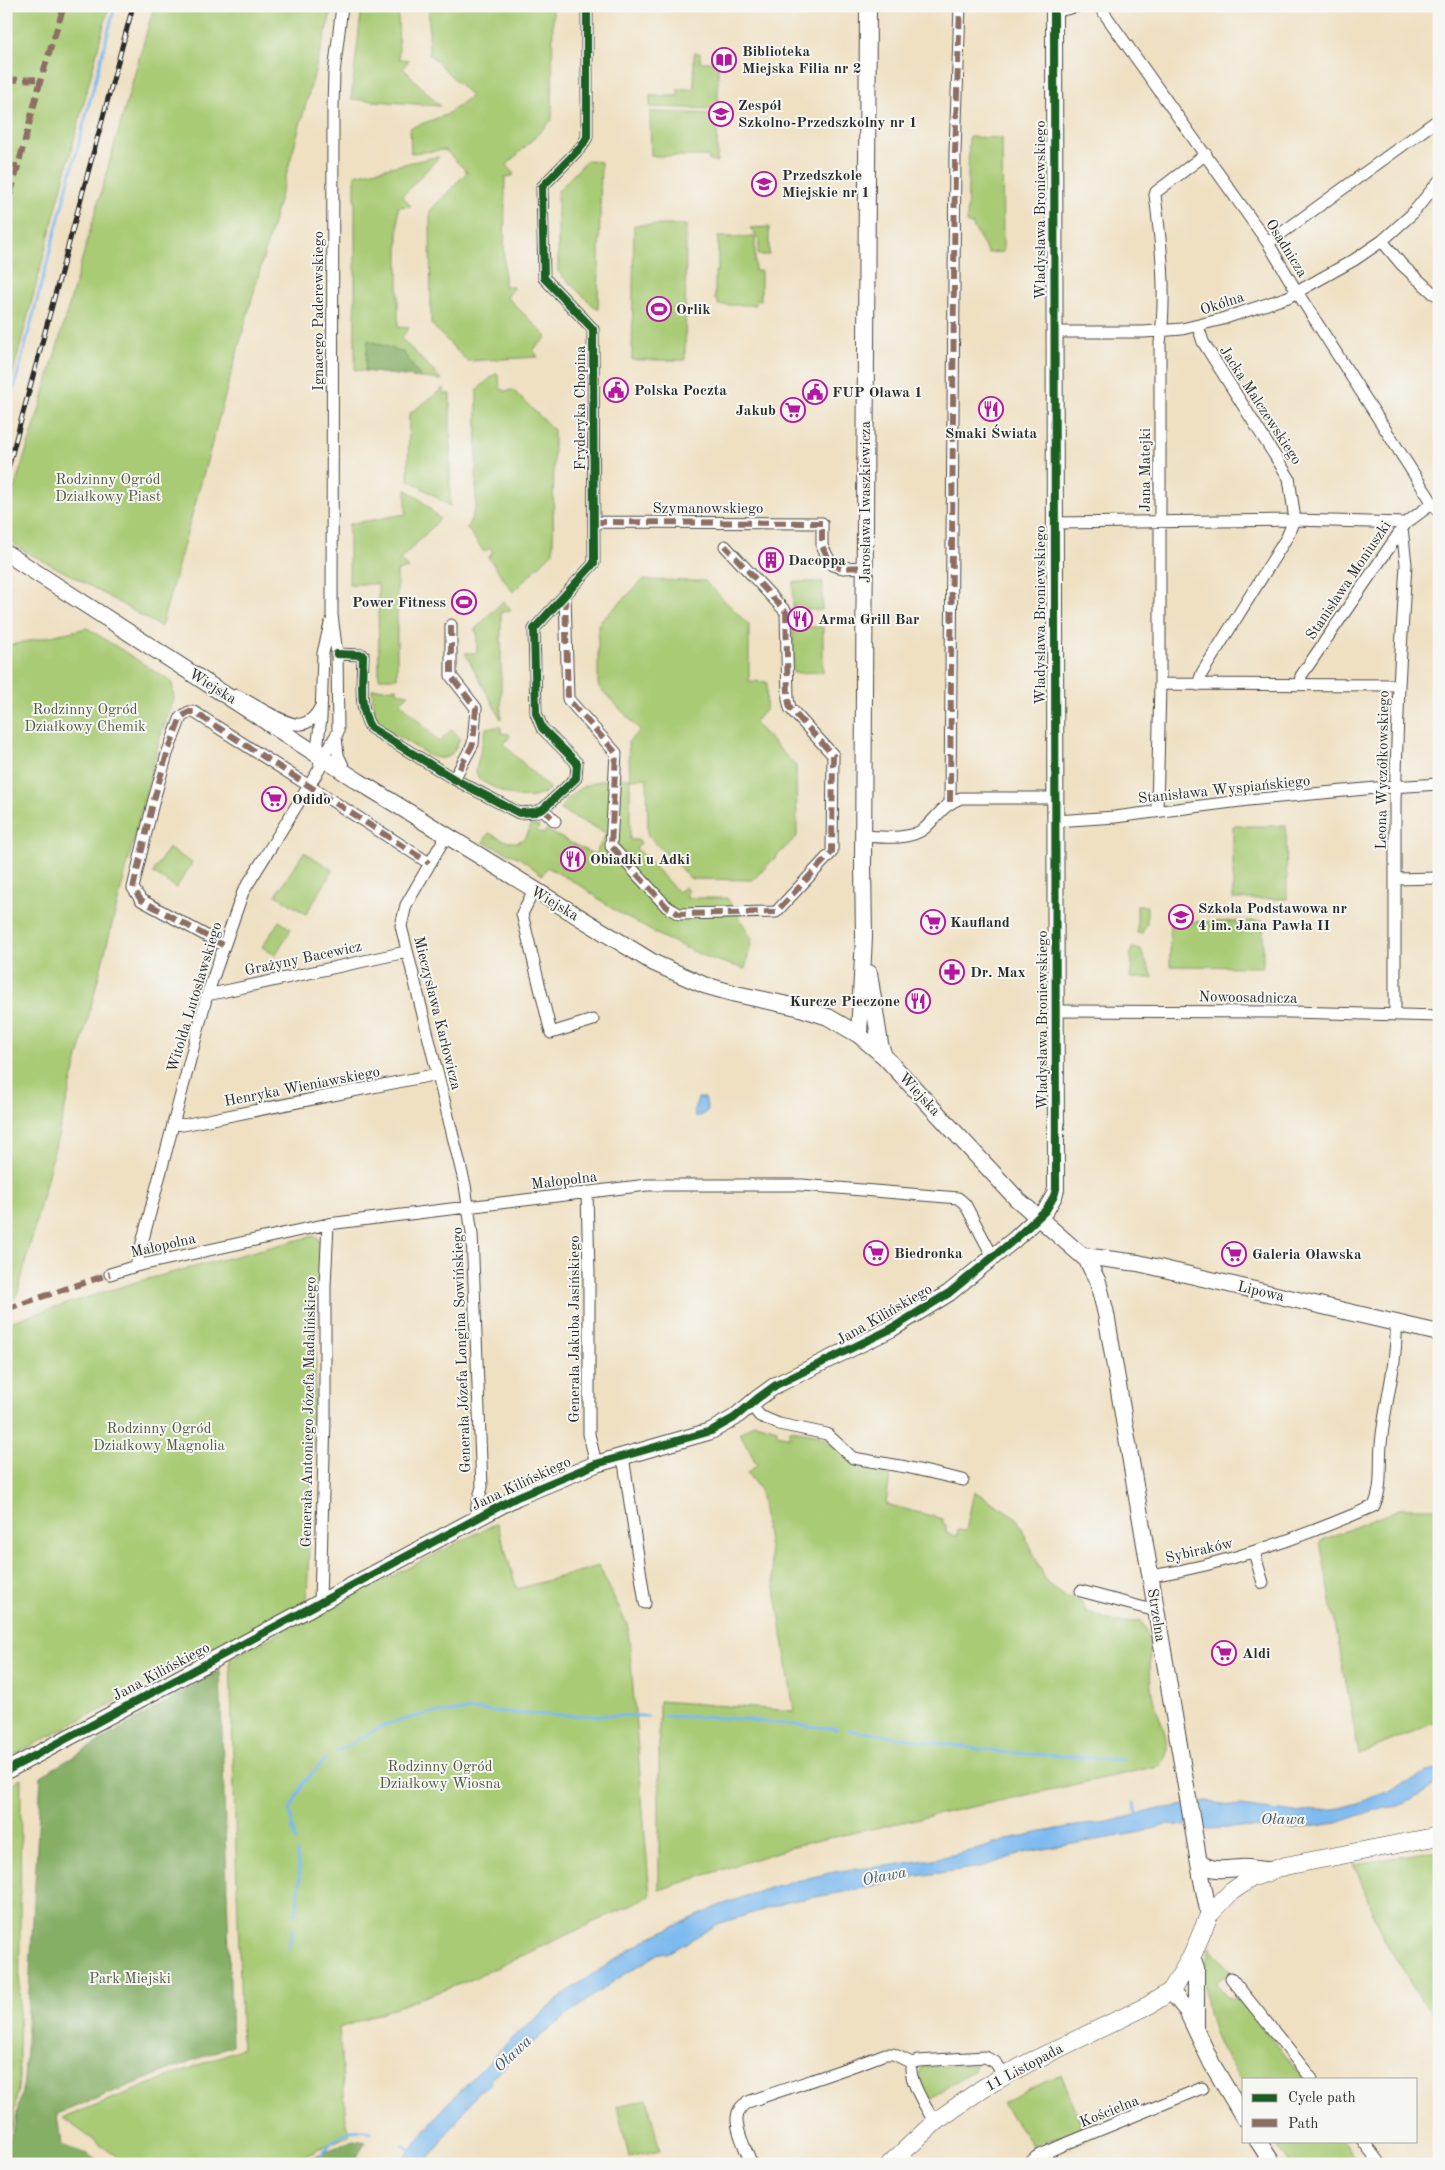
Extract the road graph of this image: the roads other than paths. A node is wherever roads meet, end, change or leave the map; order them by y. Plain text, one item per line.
1 (342, 6) edge
2 (587, 6) edge
3 (868, 6) edge
4 (960, 6) edge
5 (1079, 6) edge
6 (1099, 6) edge
7 (1054, 9) edge
8 (1439, 119) edge
9 (1206, 154) junction
10 (1439, 181) edge
11 (1382, 242) junction
12 (1268, 244) junction
13 (1297, 292) junction
14 (1439, 296) edge
15 (1198, 326) junction
16 (1054, 332) junction
17 (1162, 332) junction
18 (1436, 506) edge
19 (1294, 520) junction
20 (594, 522) junction
21 (1160, 522) junction
22 (1054, 523) junction
23 (1404, 526) junction
24 (725, 546) dead end
25 (1386, 552) junction
26 (6, 553) edge
27 (1406, 556) junction
28 (865, 568) junction
29 (565, 596) junction
30 (332, 616) junction
31 (452, 625) dead end
32 (337, 654) junction
33 (1160, 684) junction
34 (1300, 684) junction
35 (1198, 685) junction
36 (1399, 685) junction
37 (214, 687) junction
38 (321, 706) junction
39 (336, 738) junction
40 (320, 756) junction
41 (346, 772) junction
42 (454, 779) junction
43 (1439, 784) edge
44 (310, 787) junction
45 (1396, 788) junction
46 (1055, 798) junction
47 (950, 802) junction
48 (542, 809) junction
49 (1157, 811) junction
50 (555, 821) dead end
51 (1056, 821) junction
52 (447, 834) junction
53 (864, 836) junction
54 (429, 863) junction
55 (1439, 878) edge
56 (1395, 880) junction
57 (534, 890) junction
58 (864, 937) junction
59 (223, 945) junction
60 (406, 952) junction
61 (207, 994) junction
62 (860, 1000) junction
63 (1056, 1011) junction
64 (1395, 1014) junction
65 (875, 1015) junction
66 (1439, 1016) edge
67 (830, 1018) junction
68 (593, 1020) dead end
69 (859, 1035) junction
70 (884, 1056) junction
71 (438, 1074) junction
72 (173, 1123) junction
73 (587, 1192) junction
74 (469, 1207) junction
75 (1038, 1218) junction
76 (328, 1224) junction
77 (993, 1256) junction
78 (1083, 1256) junction
79 (136, 1266) junction
80 (110, 1274) dead end
81 (1396, 1323) junction
82 (1439, 1333) edge
83 (750, 1404) junction
84 (623, 1456) junction
85 (596, 1464) junction
86 (963, 1480) dead end
87 (482, 1492) junction
88 (491, 1511) junction
89 (476, 1518) junction
90 (1258, 1551) junction
91 (1151, 1576) junction
92 (1263, 1583) dead end
93 (1081, 1591) dead end
94 (320, 1602) junction
95 (645, 1603) dead end
96 (1156, 1611) junction
97 (6, 1771) edge
98 (1439, 1836) edge
99 (1198, 1857) junction
100 (1268, 1870) junction
101 (1209, 1915) junction
102 (1192, 1956) junction
103 (1231, 1978) dead end
104 (1171, 1991) junction
105 (1196, 2031) junction
106 (912, 2063) junction
107 (1004, 2076) junction
108 (1311, 2078) edge
109 (1202, 2088) dead end
110 (1242, 2115) edge
111 (935, 2122) junction
112 (1259, 2142) edge
113 (1363, 2142) edge
114 (751, 2164) edge
115 (890, 2164) edge
116 (1029, 2164) edge
117 (1272, 2164) edge
118 (1380, 2164) edge

1 - 30 street, Ignacego Paderewskiego
2 - 20 street, Fryderyka Chopina
3 - 28 street, Jarosława Iwaszkiewicza
4 - 47 street
5 - 7 street, Władysława Broniewskiego
6 - 9 street, Osadnicza
7 - 16 street, Władysława Broniewskiego
8 - 12 street
9 - 12 street, Osadnicza
9 - 17 street, Jana Matejki
10 - 11 street, Okólna
11 - 13 street, Okólna
11 - 14 street
12 - 13 street, Osadnicza
13 - 15 street, Okólna
13 - 18 street, Osadnicza
15 - 17 street, Okólna
15 - 19 street, Jacka Malczewskiego
16 - 17 street, Okólna
16 - 22 street, Władysława Broniewskiego
17 - 21 street, Jana Matejki
18 - 23 street, Stanisława Moniuszki
19 - 21 street
19 - 23 street
19 - 35 street
20 - 28 street, Szymanowskiego
20 - 29 street, Fryderyka Chopina
21 - 22 street
21 - 33 street, Jana Matejki
22 - 46 street, Władysława Broniewskiego
23 - 25 street, Stanisława Moniuszki
23 - 27 street, Leona Wyczółkowskiego
24 - 29 street
25 - 27 street
25 - 34 street, Stanisława Moniuszki
26 - 37 street, Wiejska
27 - 36 street, Leona Wyczółkowskiego
28 - 53 street, Jarosława Iwaszkiewicza
29 - 48 street, Fryderyka Chopina
30 - 32 street
30 - 38 street
31 - 42 street
32 - 39 street
32 - 42 street
33 - 35 street
33 - 49 street, Jana Matejki
34 - 35 street
34 - 36 street
36 - 45 street, Leona Wyczółkowskiego
37 - 38 street
37 - 40 street, Wiejska
38 - 40 street
39 - 40 street
39 - 41 street
40 - 41 street, Wiejska
40 - 44 street, Witolda Lutosławskiego
41 - 52 street, Wiejska
42 - 48 street
43 - 45 street, Stanisława Wyspiańskiego
44 - 54 street
44 - 59 street, Witolda Lutosławskiego
44 - 59 street
45 - 49 street, Stanisława Wyspiańskiego
45 - 56 street, Leona Wyczółkowskiego
46 - 47 street
46 - 51 street, Władysława Broniewskiego
47 - 53 street
48 - 50 street
49 - 51 street, Stanisława Wyspiańskiego
51 - 63 street, Władysława Broniewskiego
52 - 54 street, Mieczysława Karłowicza
52 - 57 street, Wiejska
53 - 58 street, Jarosława Iwaszkiewicza
54 - 60 street, Mieczysława Karłowicza
55 - 56 street
56 - 64 street, Leona Wyczółkowskiego
57 - 67 street, Wiejska
57 - 68 street
58 - 62 street, Jarosława Iwaszkiewicza
58 - 65 street, Jarosława Iwaszkiewicza
59 - 61 street, Witolda Lutosławskiego
60 - 61 street, Grażyny Bacewicz
60 - 71 street, Mieczysława Karłowicza
61 - 72 street, Witolda Lutosławskiego
62 - 67 street
62 - 69 street, Jarosława Iwaszkiewicza
63 - 64 street, Nowoosadnicza
63 - 75 street, Władysława Broniewskiego
64 - 66 street, Nowoosadnicza
65 - 69 street
65 - 70 street, Jarosława Iwaszkiewicza
67 - 69 street, Wiejska
69 - 70 street, Wiejska
70 - 75 street, Wiejska
71 - 72 street, Henryka Wieniawskiego
71 - 74 street, Mieczysława Karłowicza
72 - 79 street, Witolda Lutosławskiego
73 - 74 street, Małopolna
73 - 77 street, Małopolna
73 - 85 street, Generała Jakuba Jasińskiego
74 - 76 street, Małopolna
74 - 87 street, Generała Józefa Longina Sowińskiego
75 - 77 street, Jana Kilińskiego
75 - 78 street, Wiejska
76 - 79 street, Małopolna
76 - 94 street, Generała Antoniego Józefa Madalińskiego
77 - 83 street, Jana Kilińskiego
78 - 81 street, Lipowa
78 - 91 street, Strzelna
79 - 80 street, Małopolna
81 - 82 street, Lipowa
81 - 90 street
83 - 84 street, Jana Kilińskiego
83 - 86 street
84 - 85 street, Jana Kilińskiego
84 - 95 street
85 - 88 street, Jana Kilińskiego
87 - 88 street, Generała Józefa Longina Sowińskiego
87 - 89 street, Generała Józefa Longina Sowińskiego
88 - 89 street, Jana Kilińskiego
89 - 94 street, Jana Kilińskiego
90 - 91 street, Sybiraków
90 - 92 street, Sybiraków
91 - 96 street, Strzelna
93 - 96 street
94 - 97 street, Jana Kilińskiego
96 - 99 street, Strzelna
98 - 100 main road
99 - 100 street
99 - 101 street, Strzelna
100 - 101 main road
101 - 102 main road
102 - 104 main road
102 - 105 street
103 - 108 street
104 - 105 street
104 - 107 main road, 11 Listopada
105 - 110 street
106 - 107 street
106 - 111 street
106 - 114 street
107 - 111 main road, 11 Listopada
109 - 116 street, Kościelna
111 - 115 main road, 11 Listopada
112 - 117 street
113 - 118 street

